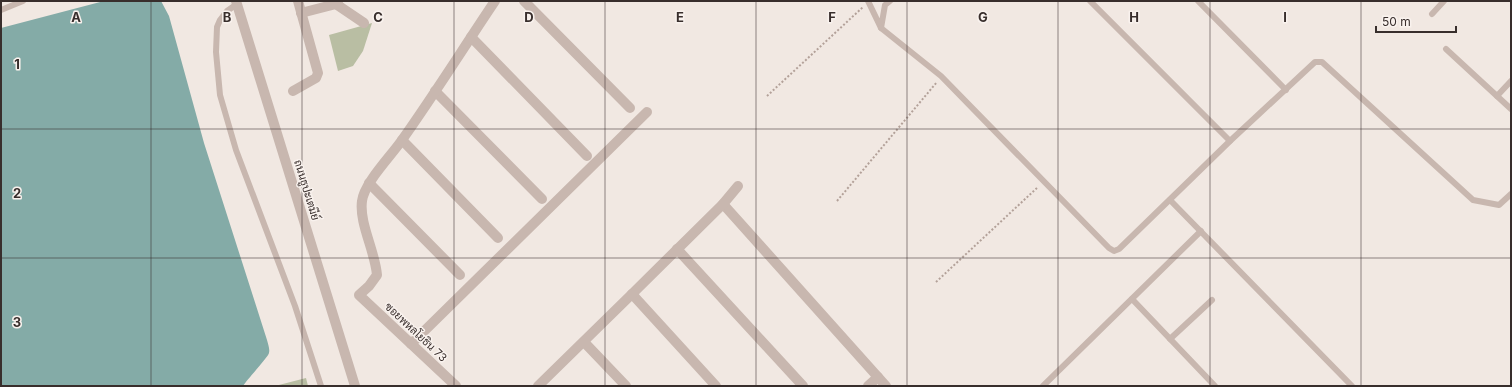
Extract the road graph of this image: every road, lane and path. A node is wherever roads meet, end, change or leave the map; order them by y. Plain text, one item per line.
1 (23, 1) edge
2 (298, 1) edge
3 (495, 1) edge
4 (524, 1) edge
5 (868, 1) edge
6 (890, 1) edge
7 (1090, 1) edge
8 (1198, 1) edge
9 (1444, 1) edge
10 (337, 2) edge
11 (237, 3) edge
12 (1, 10) edge
13 (302, 13) junction
14 (1432, 14) dead end
15 (364, 23) dead end
16 (881, 28) junction
17 (471, 36) junction
18 (1446, 49) dead end
19 (942, 76) junction
20 (1511, 81) edge
21 (1286, 90) junction
22 (293, 91) dead end
23 (435, 91) junction
24 (766, 96) dead end
25 (1496, 96) junction
26 (630, 108) dead end
27 (1511, 109) edge
28 (647, 112) dead end
29 (402, 140) junction
30 (1230, 141) junction
31 (587, 156) dead end
32 (1044, 182) junction
33 (369, 183) junction
34 (738, 186) dead end
35 (1511, 194) edge
36 (542, 199) dead end
37 (1170, 200) junction
38 (837, 201) dead end
39 (723, 204) junction
40 (1201, 232) junction
41 (498, 238) dead end
42 (677, 249) junction
43 (460, 275) dead end
44 (936, 282) dead end
45 (632, 294) junction
46 (1132, 299) junction
47 (1212, 300) dead end
48 (1170, 339) junction
49 (584, 342) junction
50 (411, 344) junction
51 (878, 377) junction
52 (321, 386) edge
53 (355, 386) edge
54 (456, 386) edge
55 (538, 386) edge
56 (626, 386) edge
57 (716, 386) edge
58 (803, 386) edge
59 (868, 386) edge
60 (886, 386) edge
61 (1043, 386) edge
62 (1215, 386) edge
63 (1352, 386) edge

1 - 12 lane
2 - 13 street
3 - 17 street
4 - 26 street
5 - 16 lane
5 - 24 path
6 - 16 lane
7 - 30 lane
8 - 21 lane
9 - 14 lane
10 - 13 street
10 - 15 street
11 - 52 lane
11 - 53 street, ถนนธูปะเตมีย์
13 - 22 street
16 - 19 lane
17 - 23 street
17 - 31 street
18 - 25 lane
19 - 32 lane
19 - 38 path
20 - 25 lane
21 - 30 lane
21 - 35 lane
23 - 29 street
23 - 36 street
25 - 27 lane
28 - 50 street
29 - 33 street
29 - 41 street
30 - 37 lane
32 - 37 lane
32 - 44 path
33 - 43 street
33 - 50 street, ซอยพหลโยธิน 73
34 - 39 street
37 - 40 lane
39 - 42 street
39 - 51 street
40 - 46 lane
40 - 63 lane
42 - 45 street
42 - 58 street
45 - 49 street
45 - 57 street
46 - 48 lane
46 - 61 lane
47 - 48 lane
48 - 62 lane
49 - 55 street
49 - 56 street
50 - 54 street, ซอยพหลโยธิน 73
51 - 59 street
51 - 60 street

